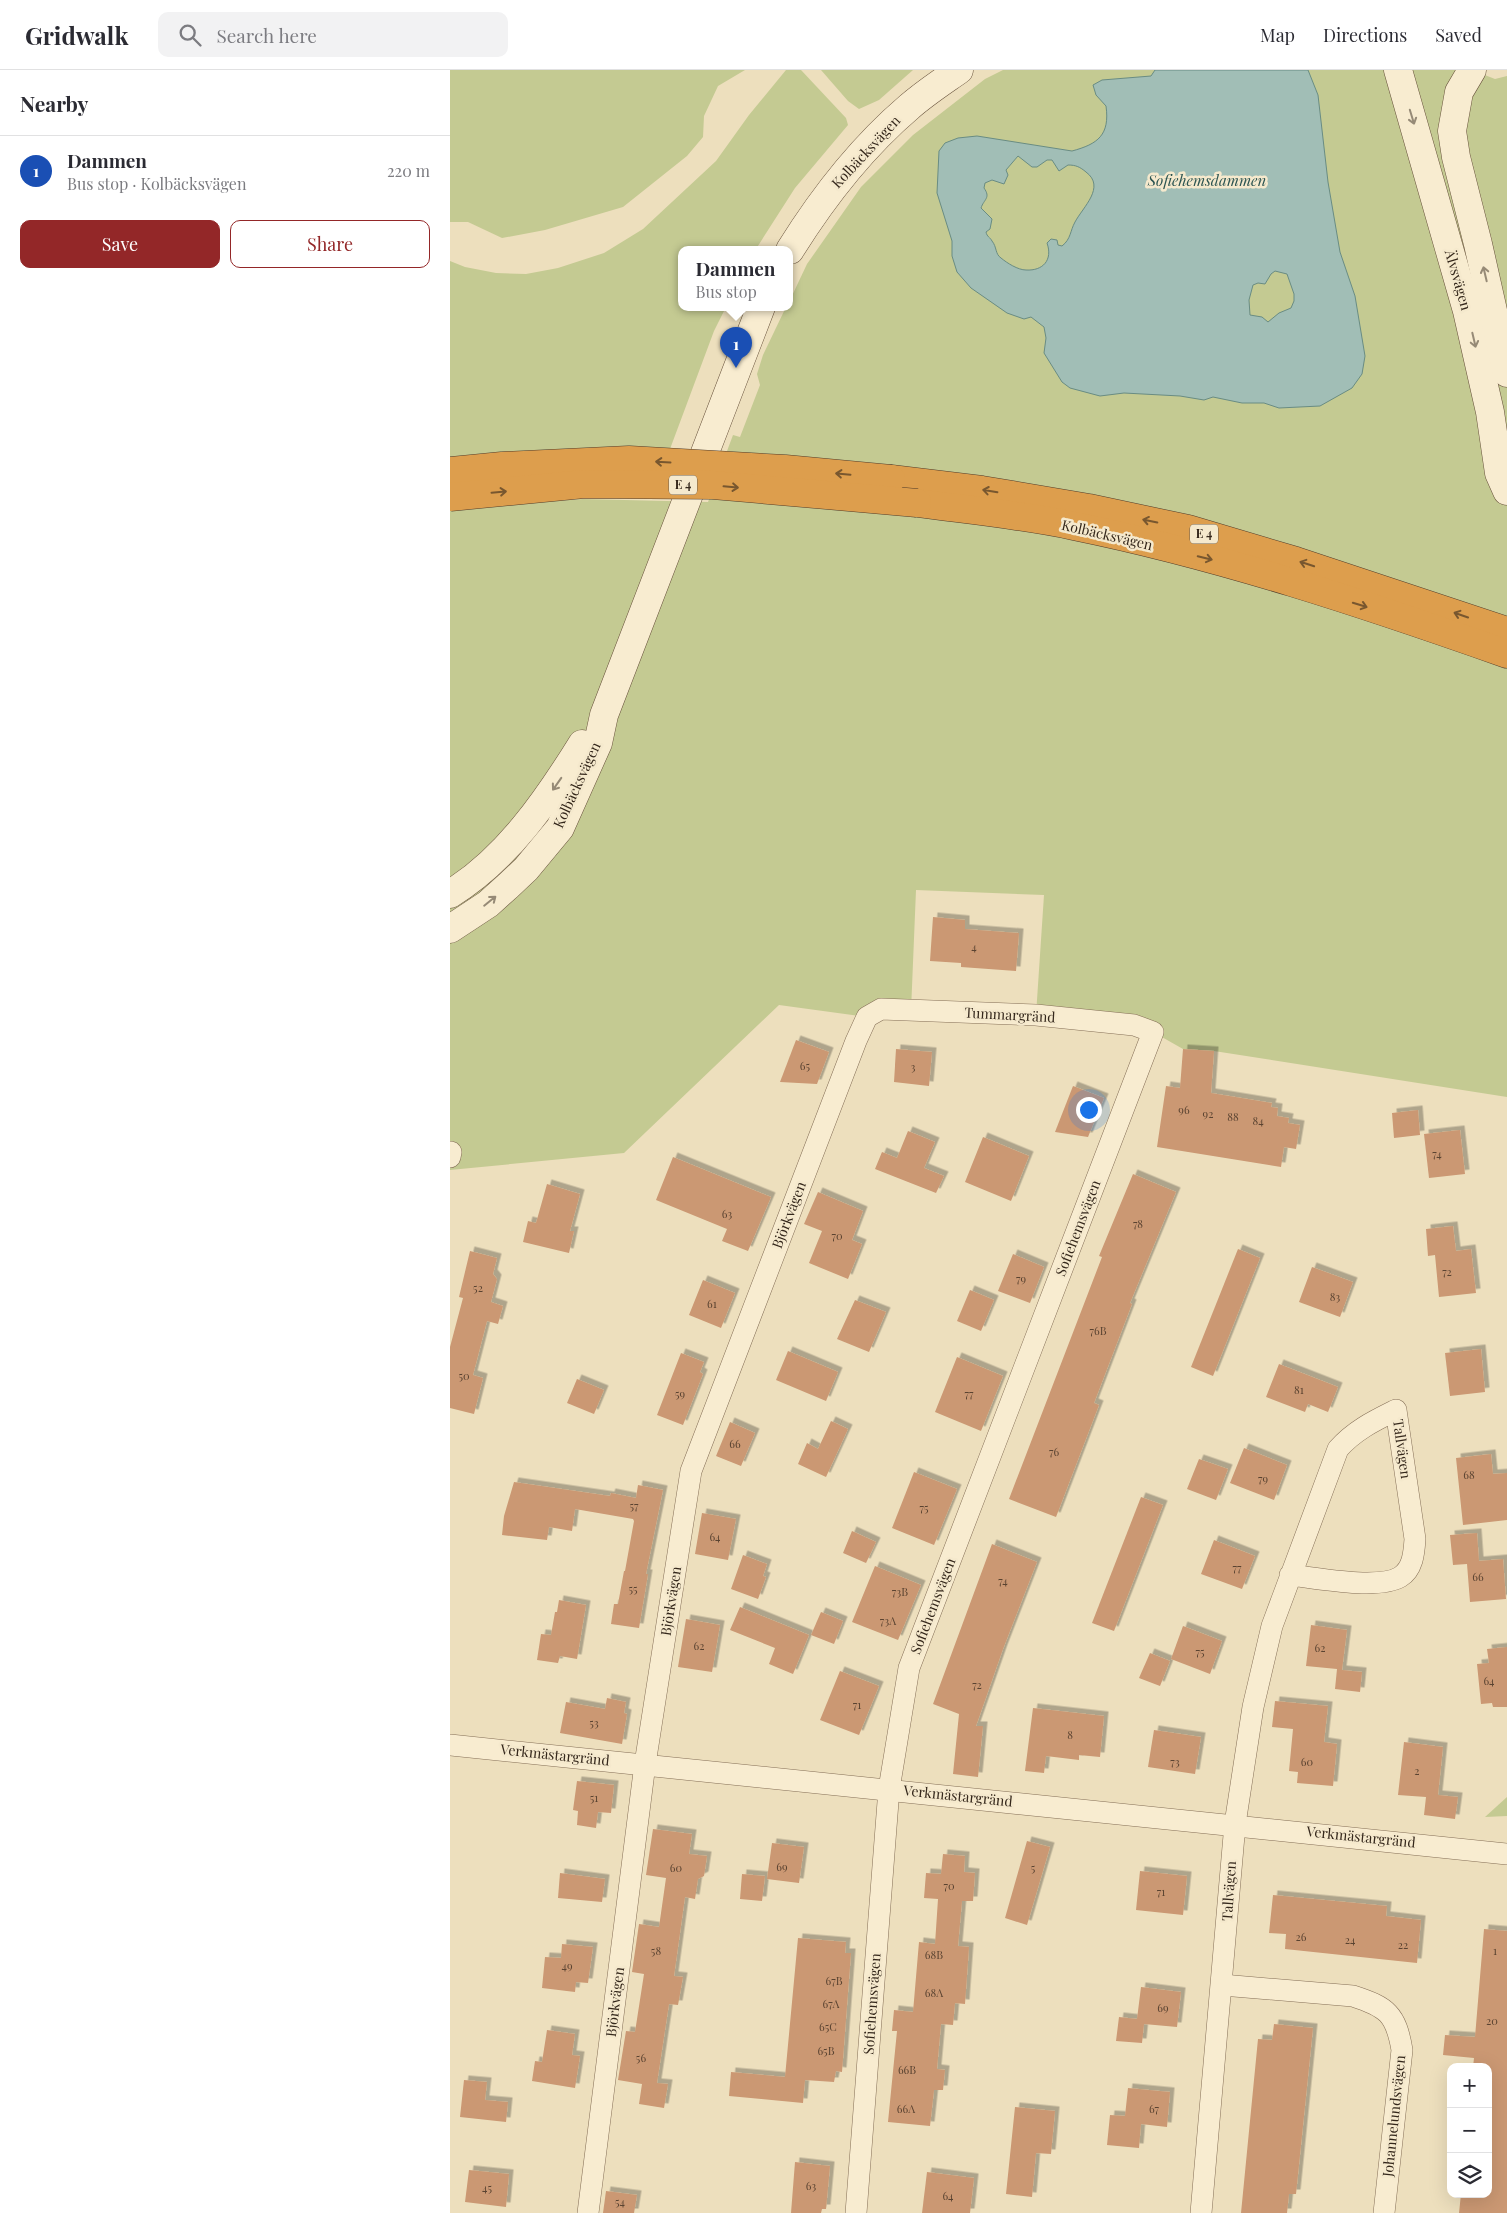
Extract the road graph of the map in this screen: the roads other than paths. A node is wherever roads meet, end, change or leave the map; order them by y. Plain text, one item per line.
1 (959, 70) edge
2 (1398, 70) edge
3 (1472, 70) edge
4 (793, 246) edge
5 (759, 311) edge
6 (1507, 373) edge
7 (450, 471) edge
8 (1507, 492) edge
9 (450, 497) edge
10 (1507, 631) edge
11 (1507, 654) edge
12 (604, 715) junction
13 (450, 894) edge
14 (450, 929) edge
15 (867, 1017) joint
16 (1153, 1032) joint
17 (1290, 1576) junction
18 (450, 1745) edge
19 (645, 1764) junction
20 (889, 1789) junction
21 (1235, 1824) junction
22 (1507, 1838) edge
23 (1466, 1848) junction
24 (1507, 1854) edge
25 (1222, 1985) junction
26 (588, 2213) edge
27 (856, 2213) edge
28 (1201, 2213) edge
29 (1384, 2213) edge

1 - 4 main road, Kolbäcksvägen
2 -> 8 main road, Älvsvägen
6 -> 3 main road, Älvsvägen
5 - 12 main road, Kolbäcksvägen
10 -> 7 highway, Kolbäcksvägen / E 4, bridge
9 -> 11 highway, Kolbäcksvägen / E 4, bridge
12 -> 13 main road, Kolbäcksvägen
14 -> 12 main road, Kolbäcksvägen
15 - 16 street, Tummargränd
15 - 19 street, Björkvägen
16 - 20 street, Sofiehemsvägen
17 - 17 street, Tallvägen
17 - 21 street, Tallvägen
18 - 19 street, Verkmästargränd
19 - 20 street, Verkmästargränd
19 - 26 street, Björkvägen
20 - 21 street, Verkmästargränd
20 - 27 street, Sofiehemsvägen
21 - 23 street, Verkmästargränd
21 - 25 street, Tallvägen
22 - 23 street, Verkmästargränd
23 - 24 street, Verkmästargränd
25 - 28 street, Tallvägen
25 - 29 street, Johannelundsvägen

